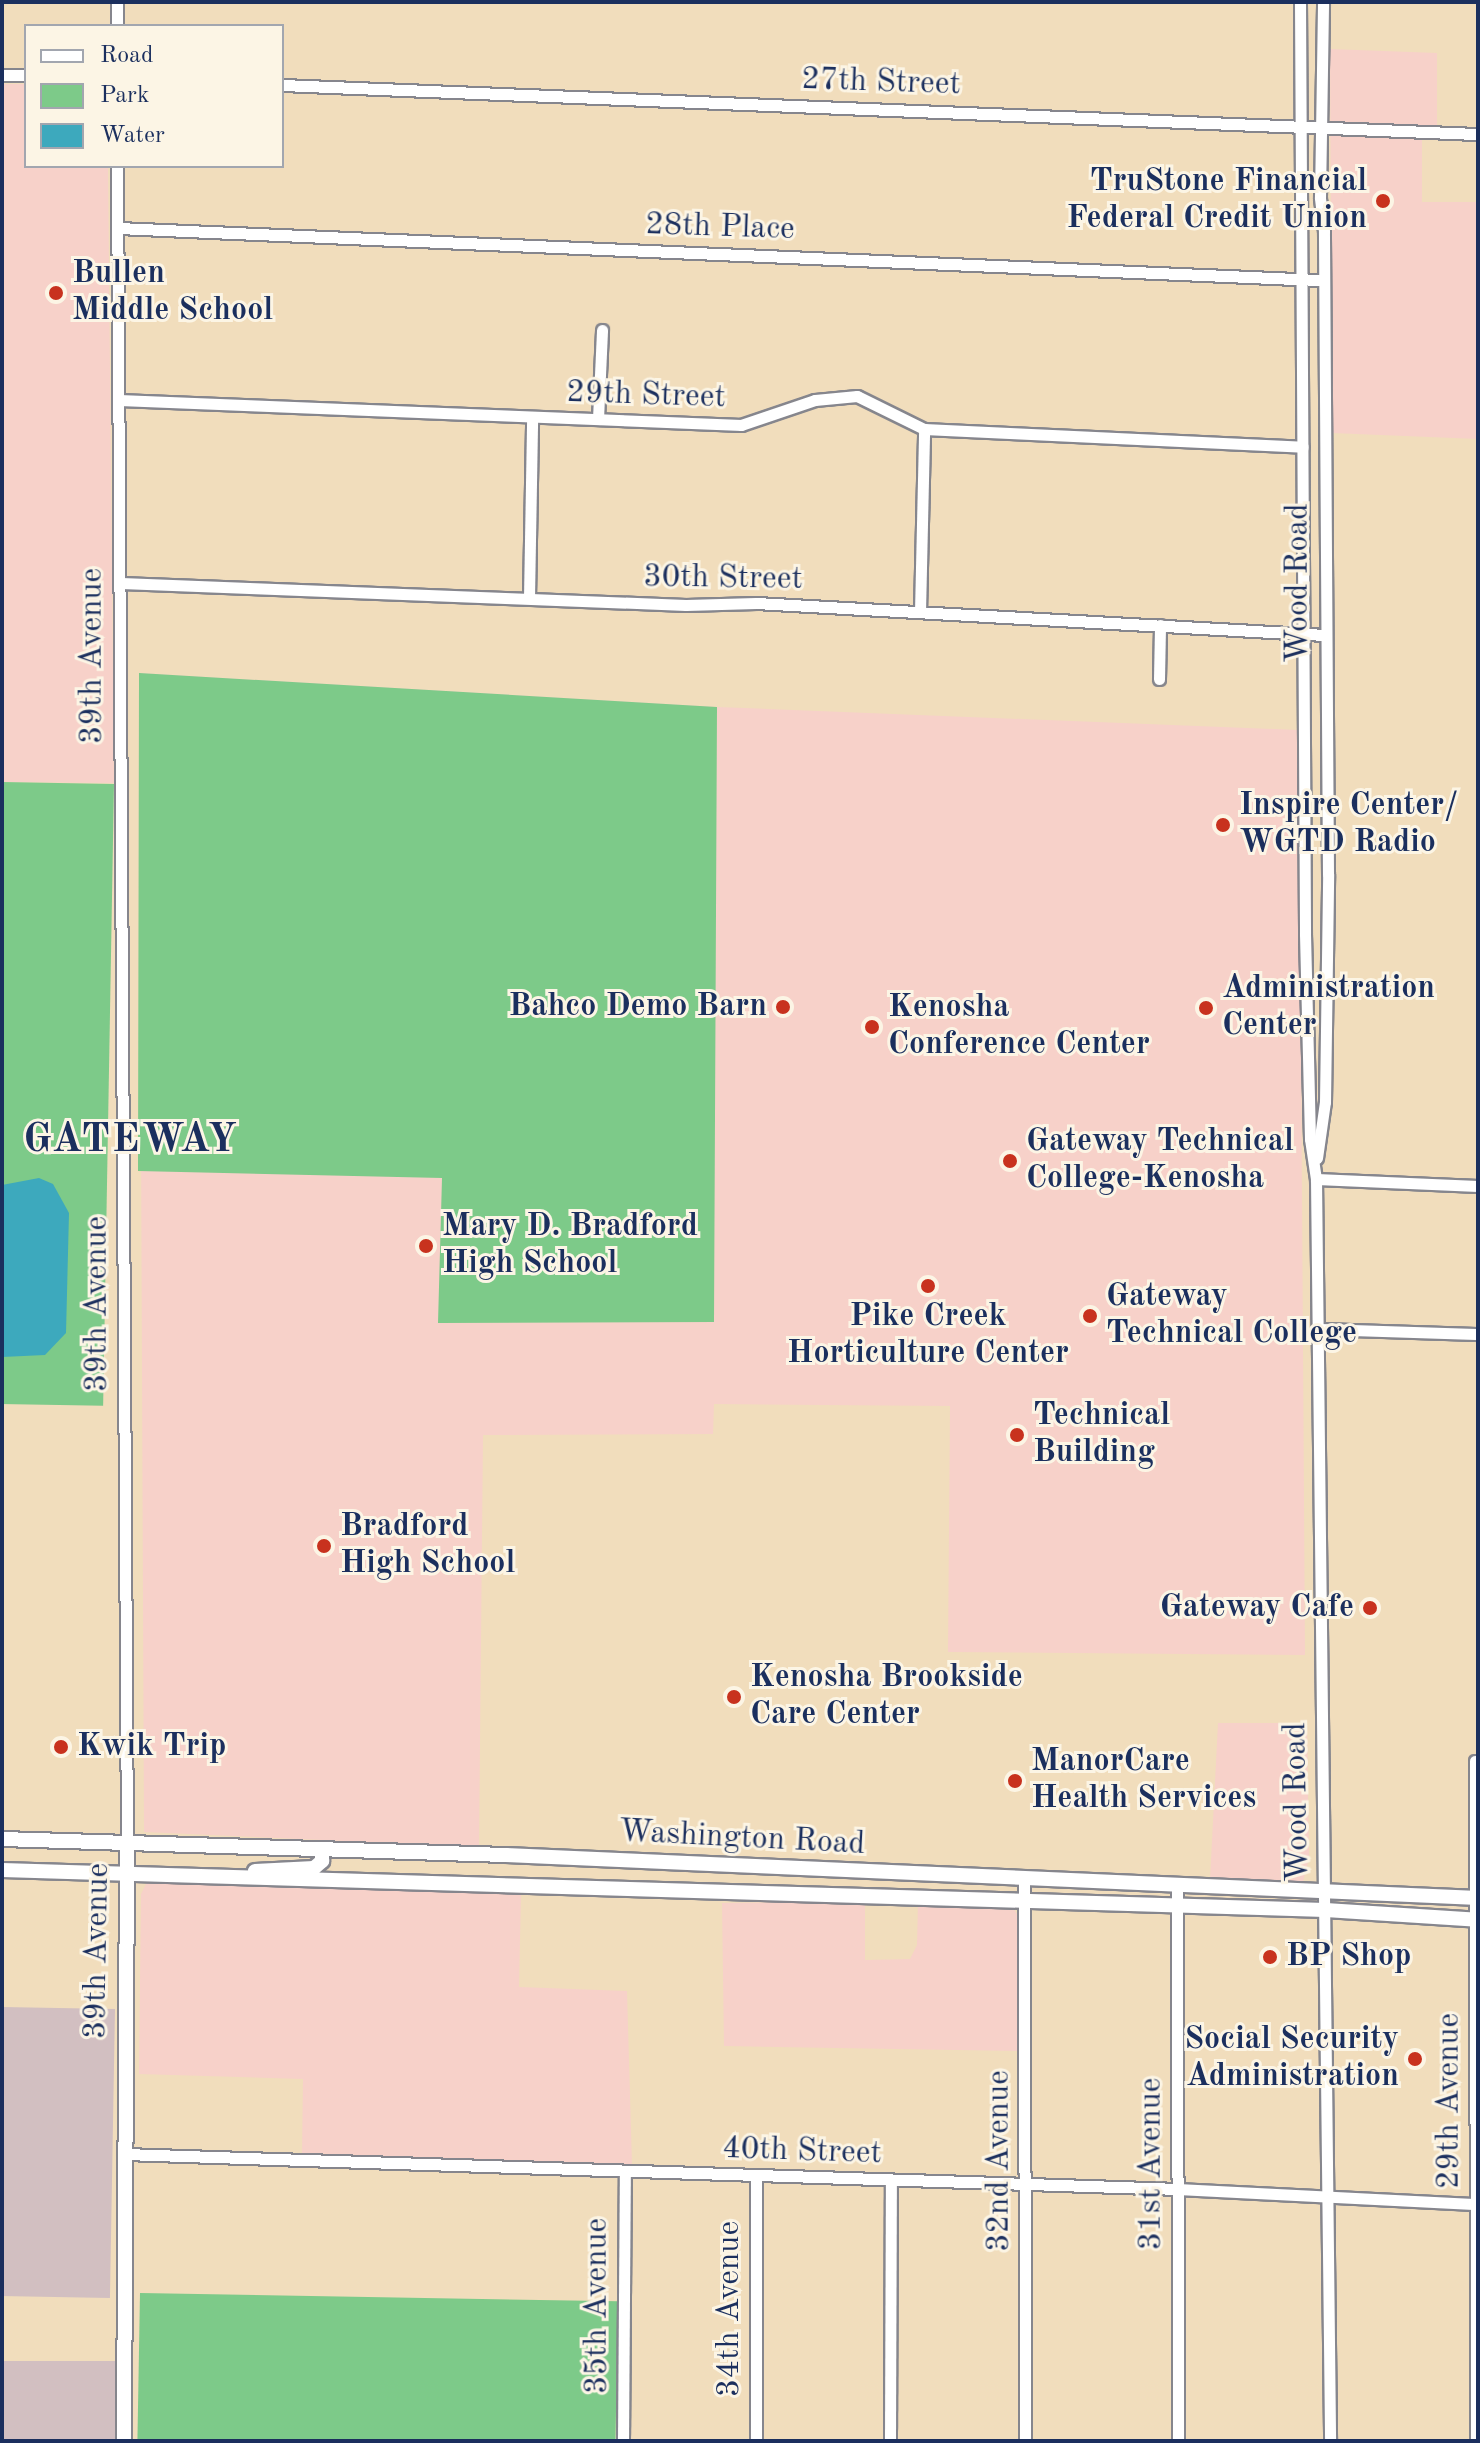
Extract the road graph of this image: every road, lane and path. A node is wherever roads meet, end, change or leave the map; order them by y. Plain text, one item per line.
1 (117, 2) edge
2 (1300, 2) edge
3 (1323, 2) edge
4 (117, 24) edge
5 (2, 75) edge
6 (24, 75) edge
7 (284, 85) edge
8 (1304, 127) junction
9 (1322, 127) junction
10 (1478, 134) edge
11 (117, 168) edge
12 (118, 228) junction
13 (1302, 278) junction
14 (1321, 280) junction
15 (602, 330) dead end
16 (119, 400) junction
17 (532, 418) junction
18 (598, 419) junction
19 (924, 429) junction
20 (1303, 447) junction
21 (121, 583) junction
22 (529, 598) junction
23 (920, 612) junction
24 (1160, 625) junction
25 (1304, 633) junction
26 (1324, 635) junction
27 (1159, 679) dead end
28 (1316, 1162) junction
29 (1316, 1179) junction
30 (1478, 1186) edge
31 (1318, 1329) junction
32 (1478, 1334) edge
33 (1475, 1761) dead end
34 (2, 1839) edge
35 (127, 1843) junction
36 (322, 1849) junction
37 (2, 1870) edge
38 (128, 1873) junction
39 (240, 1876) junction
40 (956, 1879) junction
41 (1024, 1881) junction
42 (1177, 1886) junction
43 (1326, 1893) junction
44 (1477, 1898) edge
45 (957, 1899) junction
46 (1026, 1901) junction
47 (1177, 1906) junction
48 (1325, 1910) junction
49 (1477, 1920) edge
50 (124, 2154) junction
51 (625, 2171) junction
52 (756, 2176) junction
53 (891, 2182) junction
54 (1026, 2187) junction
55 (1178, 2189) junction
56 (1326, 2199) junction
57 (1477, 2204) edge
58 (124, 2441) edge
59 (623, 2441) edge
60 (756, 2441) edge
61 (890, 2441) edge
62 (1025, 2441) edge
63 (1178, 2441) edge
64 (1330, 2441) edge
65 (1476, 2441) edge

1 - 4 street
2 - 8 street, Wood Road
3 - 9 street, Wood Road
5 - 6 street
7 - 8 street, 27th Street
8 - 9 street, 27th Street
8 - 13 street, Wood Road
9 - 10 street, 27th Street
9 - 14 street, Wood Road
11 - 12 street, 39th Avenue
12 - 13 street, 28th Place
12 - 16 street, 39th Avenue
13 - 14 street, 28th Place
13 - 20 street, Wood Road
14 - 26 street, Wood Road
15 - 18 street
16 - 17 street, 29th Street
16 - 21 street, 39th Avenue
17 - 18 street, 29th Street
17 - 22 street
18 - 19 street, 29th Street
19 - 20 street, 29th Street
19 - 23 street
20 - 25 street, Wood Road
21 - 22 street, 30th Street
21 - 35 street, 39th Avenue
22 - 23 street, 30th Street
23 - 24 street, 30th Street
24 - 25 street, 30th Street
24 - 27 street
25 - 26 street, 30th Street
25 - 28 street, Wood Road
26 - 28 street, Wood Road
28 - 29 street, Wood Road
29 - 30 street
29 - 31 street, Wood Road
31 - 32 street
31 - 43 street, Wood Road
33 - 44 street, 29th Avenue
34 - 35 main road, Washington Road
35 - 36 main road, Washington Road
35 - 38 main road, 39th Avenue
36 - 39 main road
36 - 40 main road, Washington Road
37 - 38 main road, Washington Road
38 - 39 main road, Washington Road
38 - 50 main road, 39th Avenue
39 - 45 main road, Washington Road
40 - 41 main road, Washington Road
40 - 45 main road
41 - 42 main road, Washington Road
41 - 46 street, 32nd Avenue
42 - 43 main road, Washington Road
42 - 47 street, 31st Avenue
43 - 44 main road, Washington Road
43 - 48 street, Wood Road
44 - 49 street, 29th Avenue
45 - 46 main road, Washington Road
46 - 47 main road, Washington Road
46 - 54 street, 32nd Avenue
47 - 48 main road, Washington Road
47 - 55 street, 31st Avenue
48 - 49 main road, Washington Road
48 - 56 street, Wood Road
49 - 57 street, 29th Avenue
50 - 51 street, 40th Street
50 - 58 main road, 39th Avenue
51 - 52 street, 40th Street
51 - 59 street, 35th Avenue
52 - 53 street, 40th Street
52 - 60 street, 34th Avenue
53 - 54 street, 40th Street
53 - 61 street
54 - 55 street, 40th Street
54 - 62 street, 32nd Avenue
55 - 56 street, 40th Street
55 - 63 street, 31st Avenue
56 - 57 street, 40th Street
56 - 64 street, Wood Road
57 - 65 street, 29th Avenue

